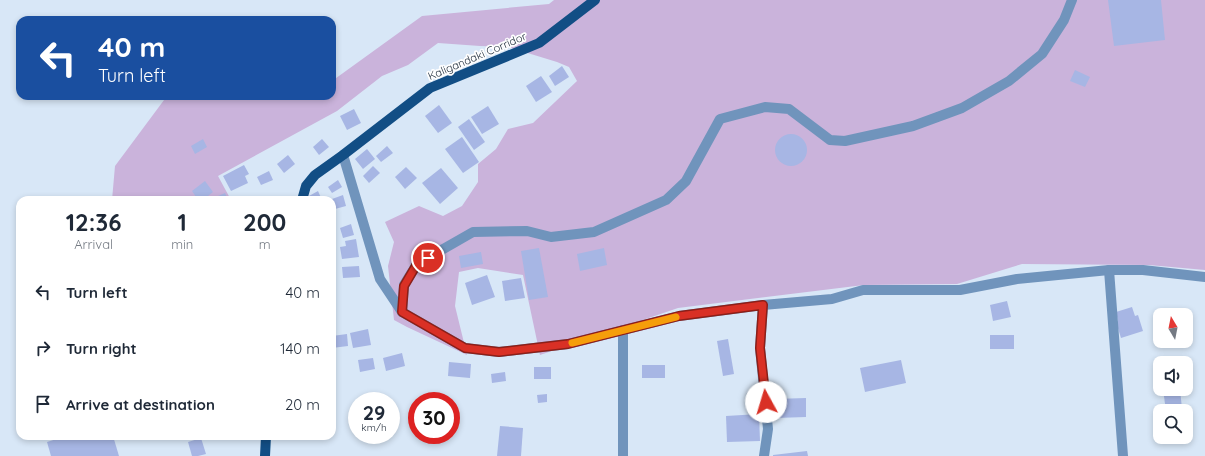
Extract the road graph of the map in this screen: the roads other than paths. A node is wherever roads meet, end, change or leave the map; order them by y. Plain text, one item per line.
1 (595, 0) edge
2 (1072, 0) edge
3 (343, 155) junction
4 (303, 196) edge
5 (1109, 270) junction
6 (1205, 277) edge
7 (763, 305) junction
8 (402, 312) junction
9 (623, 330) junction
10 (266, 440) edge
11 (265, 456) edge
12 (623, 456) edge
13 (764, 456) edge
14 (1123, 456) edge

1 - 3 main road, Kaligandaki Corridor
2 - 8 street
3 - 4 main road, Kaligandaki Corridor
3 - 8 street
5 - 6 street
5 - 7 street
5 - 14 street
7 - 9 street
7 - 13 street
8 - 9 street
9 - 12 street
10 - 11 main road

